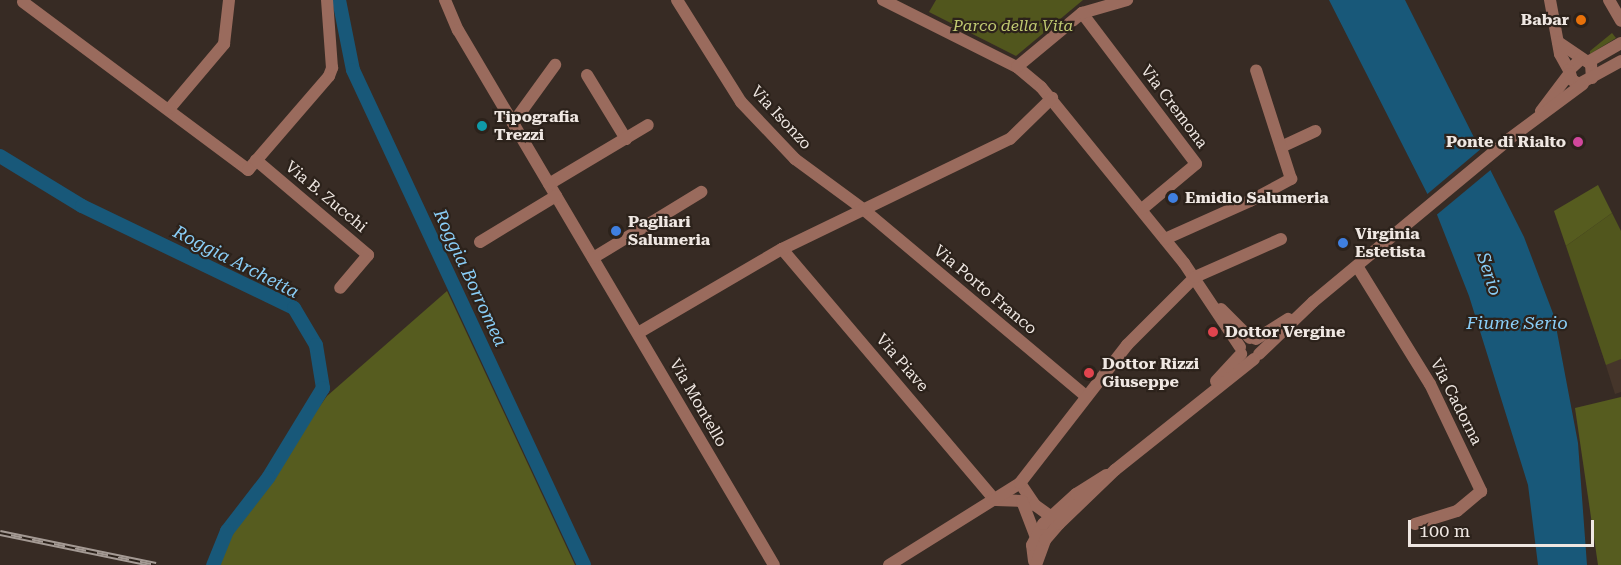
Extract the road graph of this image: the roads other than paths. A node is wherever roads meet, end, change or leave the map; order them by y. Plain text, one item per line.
1 (230, 0) edge
2 (327, 0) edge
3 (445, 0) edge
4 (677, 0) edge
5 (883, 0) edge
6 (1126, 0) edge
7 (1550, 0) edge
8 (1609, 0) edge
9 (23, 2) dead end
10 (1082, 13) junction
11 (1621, 21) edge
12 (1558, 42) junction
13 (1621, 43) edge
14 (1585, 61) junction
15 (1621, 62) edge
16 (555, 65) dead end
17 (1017, 67) junction
18 (1256, 70) dead end
19 (1569, 72) junction
20 (587, 75) dead end
21 (1587, 81) junction
22 (1052, 99) junction
23 (170, 108) junction
24 (1534, 120) junction
25 (513, 123) junction
26 (648, 125) dead end
27 (1314, 131) dead end
28 (626, 139) junction
29 (1281, 147) junction
30 (256, 160) junction
31 (549, 184) junction
32 (701, 192) dead end
33 (556, 196) junction
34 (863, 209) junction
35 (1142, 209) junction
36 (1165, 238) junction
37 (1281, 239) dead end
38 (480, 242) dead end
39 (782, 249) junction
40 (593, 258) junction
41 (1357, 266) junction
42 (1195, 277) junction
43 (340, 288) dead end
44 (1211, 300) junction
45 (1313, 302) junction
46 (638, 333) junction
47 (1253, 338) junction
48 (1241, 350) junction
49 (1257, 357) junction
50 (1086, 396) junction
51 (1198, 401) junction
52 (1115, 470) junction
53 (1020, 483) junction
54 (995, 500) junction
55 (1050, 516) junction
56 (1414, 524) dead end
57 (1035, 536) junction
58 (774, 565) edge
59 (889, 565) edge
60 (1035, 565) edge

1 - 23 street
2 - 30 street
3 - 25 street, Via Montello
4 - 34 street, Via Isonzo
5 - 17 street
6 - 10 street
7 - 12 street
8 - 11 street
9 - 23 street
10 - 17 street
10 - 35 street, Via Cremona
12 - 14 street
12 - 19 street
13 - 14 street
14 - 19 street
14 - 21 street
15 - 21 street
16 - 25 street
17 - 22 street
18 - 29 street
19 - 21 street
19 - 24 street
20 - 28 street
21 - 24 street
22 - 34 street
22 - 35 street
23 - 30 street
24 - 41 street
25 - 31 street, Via Montello
26 - 28 street
27 - 29 street
28 - 31 street
29 - 36 street
30 - 43 street, Via B. Zucchi
31 - 33 street, Via Montello
32 - 40 street
33 - 38 street
33 - 40 street, Via Montello
34 - 39 street
34 - 50 street, Via Porto Franco
35 - 36 street
36 - 42 street
37 - 42 street
39 - 46 street
39 - 54 street, Via Piave
40 - 46 street, Via Montello
41 - 45 street
41 - 56 street, Via Cadorna
42 - 44 street
42 - 50 street
44 - 47 street
44 - 48 street
45 - 47 street
45 - 49 street
46 - 58 street, Via Montello
47 - 48 street
47 - 49 street
48 - 49 street
48 - 51 street
49 - 51 street
50 - 53 street
51 - 52 street
52 - 55 street
52 - 60 street
53 - 54 street
53 - 55 street
54 - 57 street
54 - 59 street
55 - 57 street
57 - 60 street

